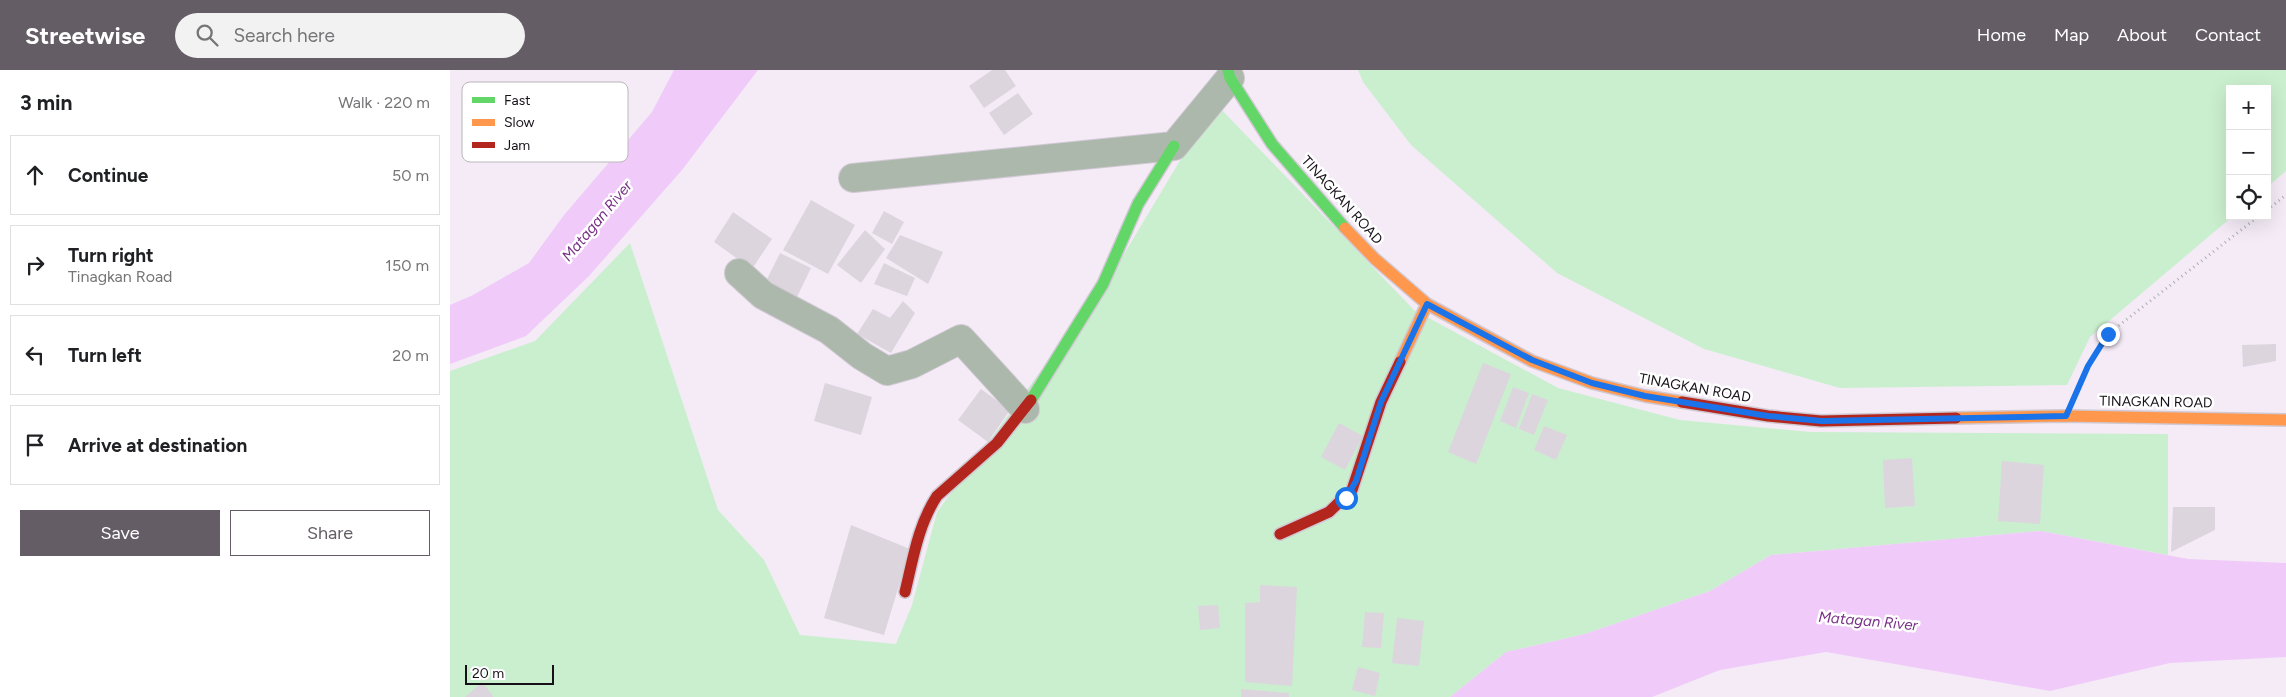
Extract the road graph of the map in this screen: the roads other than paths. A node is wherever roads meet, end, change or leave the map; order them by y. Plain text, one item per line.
1 (1229, 74) edge
2 (1174, 146) junction
3 (853, 178) dead end
4 (739, 273) dead end
5 (1427, 304) junction
6 (1025, 409) junction
7 (2286, 420) edge
8 (1280, 534) dead end
9 (905, 592) dead end

1 - 2 street
1 - 5 street, TINAGKAN ROAD
2 - 3 street
2 - 6 street
4 - 6 street
5 - 7 street, TINAGKAN ROAD
5 - 8 street
6 - 9 street

